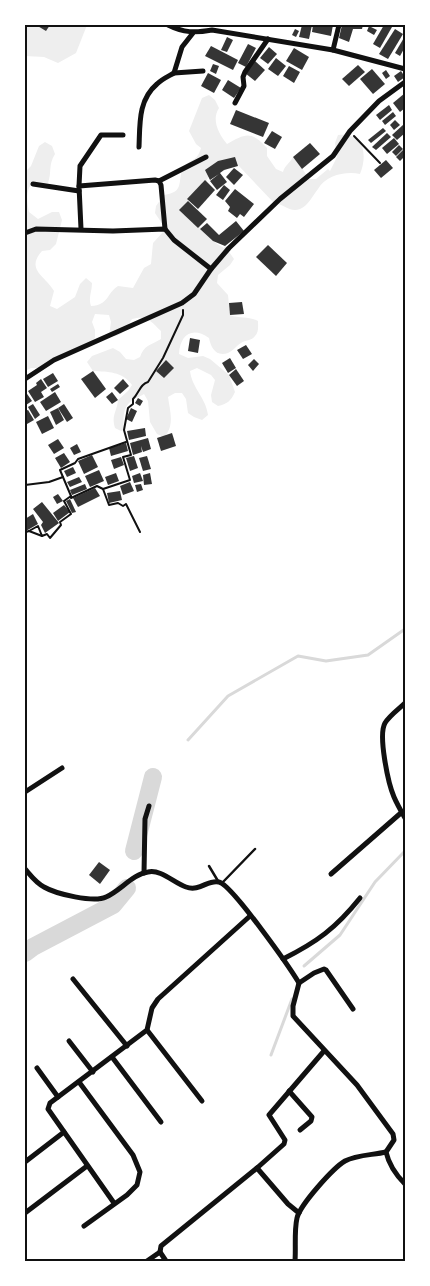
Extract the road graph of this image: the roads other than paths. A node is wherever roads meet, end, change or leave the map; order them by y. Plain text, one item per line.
1 (168, 25) edge
2 (217, 25) edge
3 (339, 25) edge
4 (212, 30) junction
5 (193, 33) junction
6 (268, 39) junction
7 (333, 50) junction
8 (405, 68) edge
9 (203, 71) dead end
10 (174, 73) junction
11 (405, 82) edge
12 (235, 103) dead end
13 (123, 135) dead end
14 (139, 147) dead end
15 (206, 157) dead end
16 (158, 181) junction
17 (33, 184) dead end
18 (79, 188) junction
19 (81, 229) junction
20 (166, 229) junction
21 (25, 233) edge
22 (211, 269) junction
23 (25, 379) edge
24 (405, 703) edge
25 (62, 768) dead end
26 (25, 792) edge
27 (149, 806) dead end
28 (403, 815) edge
29 (254, 849) dead end
30 (209, 866) dead end
31 (25, 869) edge
32 (144, 873) junction
33 (331, 874) dead end
34 (220, 883) junction
35 (360, 898) dead end
36 (250, 916) junction
37 (283, 959) junction
38 (73, 979) dead end
39 (299, 983) junction
40 (353, 1009) dead end
41 (147, 1030) junction
42 (69, 1041) dead end
43 (127, 1046) junction
44 (324, 1051) junction
45 (112, 1057) junction
46 (37, 1068) dead end
47 (93, 1072) junction
48 (79, 1082) junction
49 (289, 1091) junction
50 (58, 1097) junction
51 (202, 1101) dead end
52 (161, 1122) dead end
53 (300, 1130) dead end
54 (64, 1132) junction
55 (386, 1152) junction
56 (25, 1153) edge
57 (27, 1160) edge
58 (87, 1166) junction
59 (257, 1168) junction
60 (405, 1184) edge
61 (114, 1203) junction
62 (299, 1213) junction
63 (25, 1214) edge
64 (84, 1226) dead end
65 (160, 1252) junction
66 (147, 1261) edge
67 (166, 1261) edge
68 (295, 1261) edge

1 - 5 street
2 - 4 street
3 - 7 street
4 - 5 street
4 - 6 street
5 - 10 street
6 - 7 street
6 - 12 street
7 - 8 street
9 - 10 street
10 - 14 street
11 - 22 street
13 - 18 street
15 - 16 street
16 - 18 street
16 - 20 street
17 - 18 street
18 - 19 street
19 - 20 street
19 - 21 street
20 - 22 street
22 - 23 street
24 - 28 street
25 - 26 street
27 - 32 street
28 - 33 street
29 - 34 lane
30 - 34 lane
31 - 32 street
32 - 34 street
34 - 36 street
35 - 37 street
36 - 37 street
36 - 41 street
37 - 39 street
38 - 43 street
39 - 40 street
39 - 44 street
41 - 43 street
41 - 51 street
42 - 47 street
43 - 45 street
44 - 49 street
44 - 55 street
45 - 47 street
45 - 52 street
46 - 50 street
47 - 48 street
48 - 50 street
48 - 61 street
49 - 53 street
49 - 59 street
50 - 54 street
54 - 57 street
54 - 58 street
55 - 60 street
55 - 62 street
56 - 57 street
58 - 61 street
58 - 63 street
59 - 62 street
59 - 65 street
61 - 64 street
62 - 68 street
65 - 66 street
65 - 67 street

